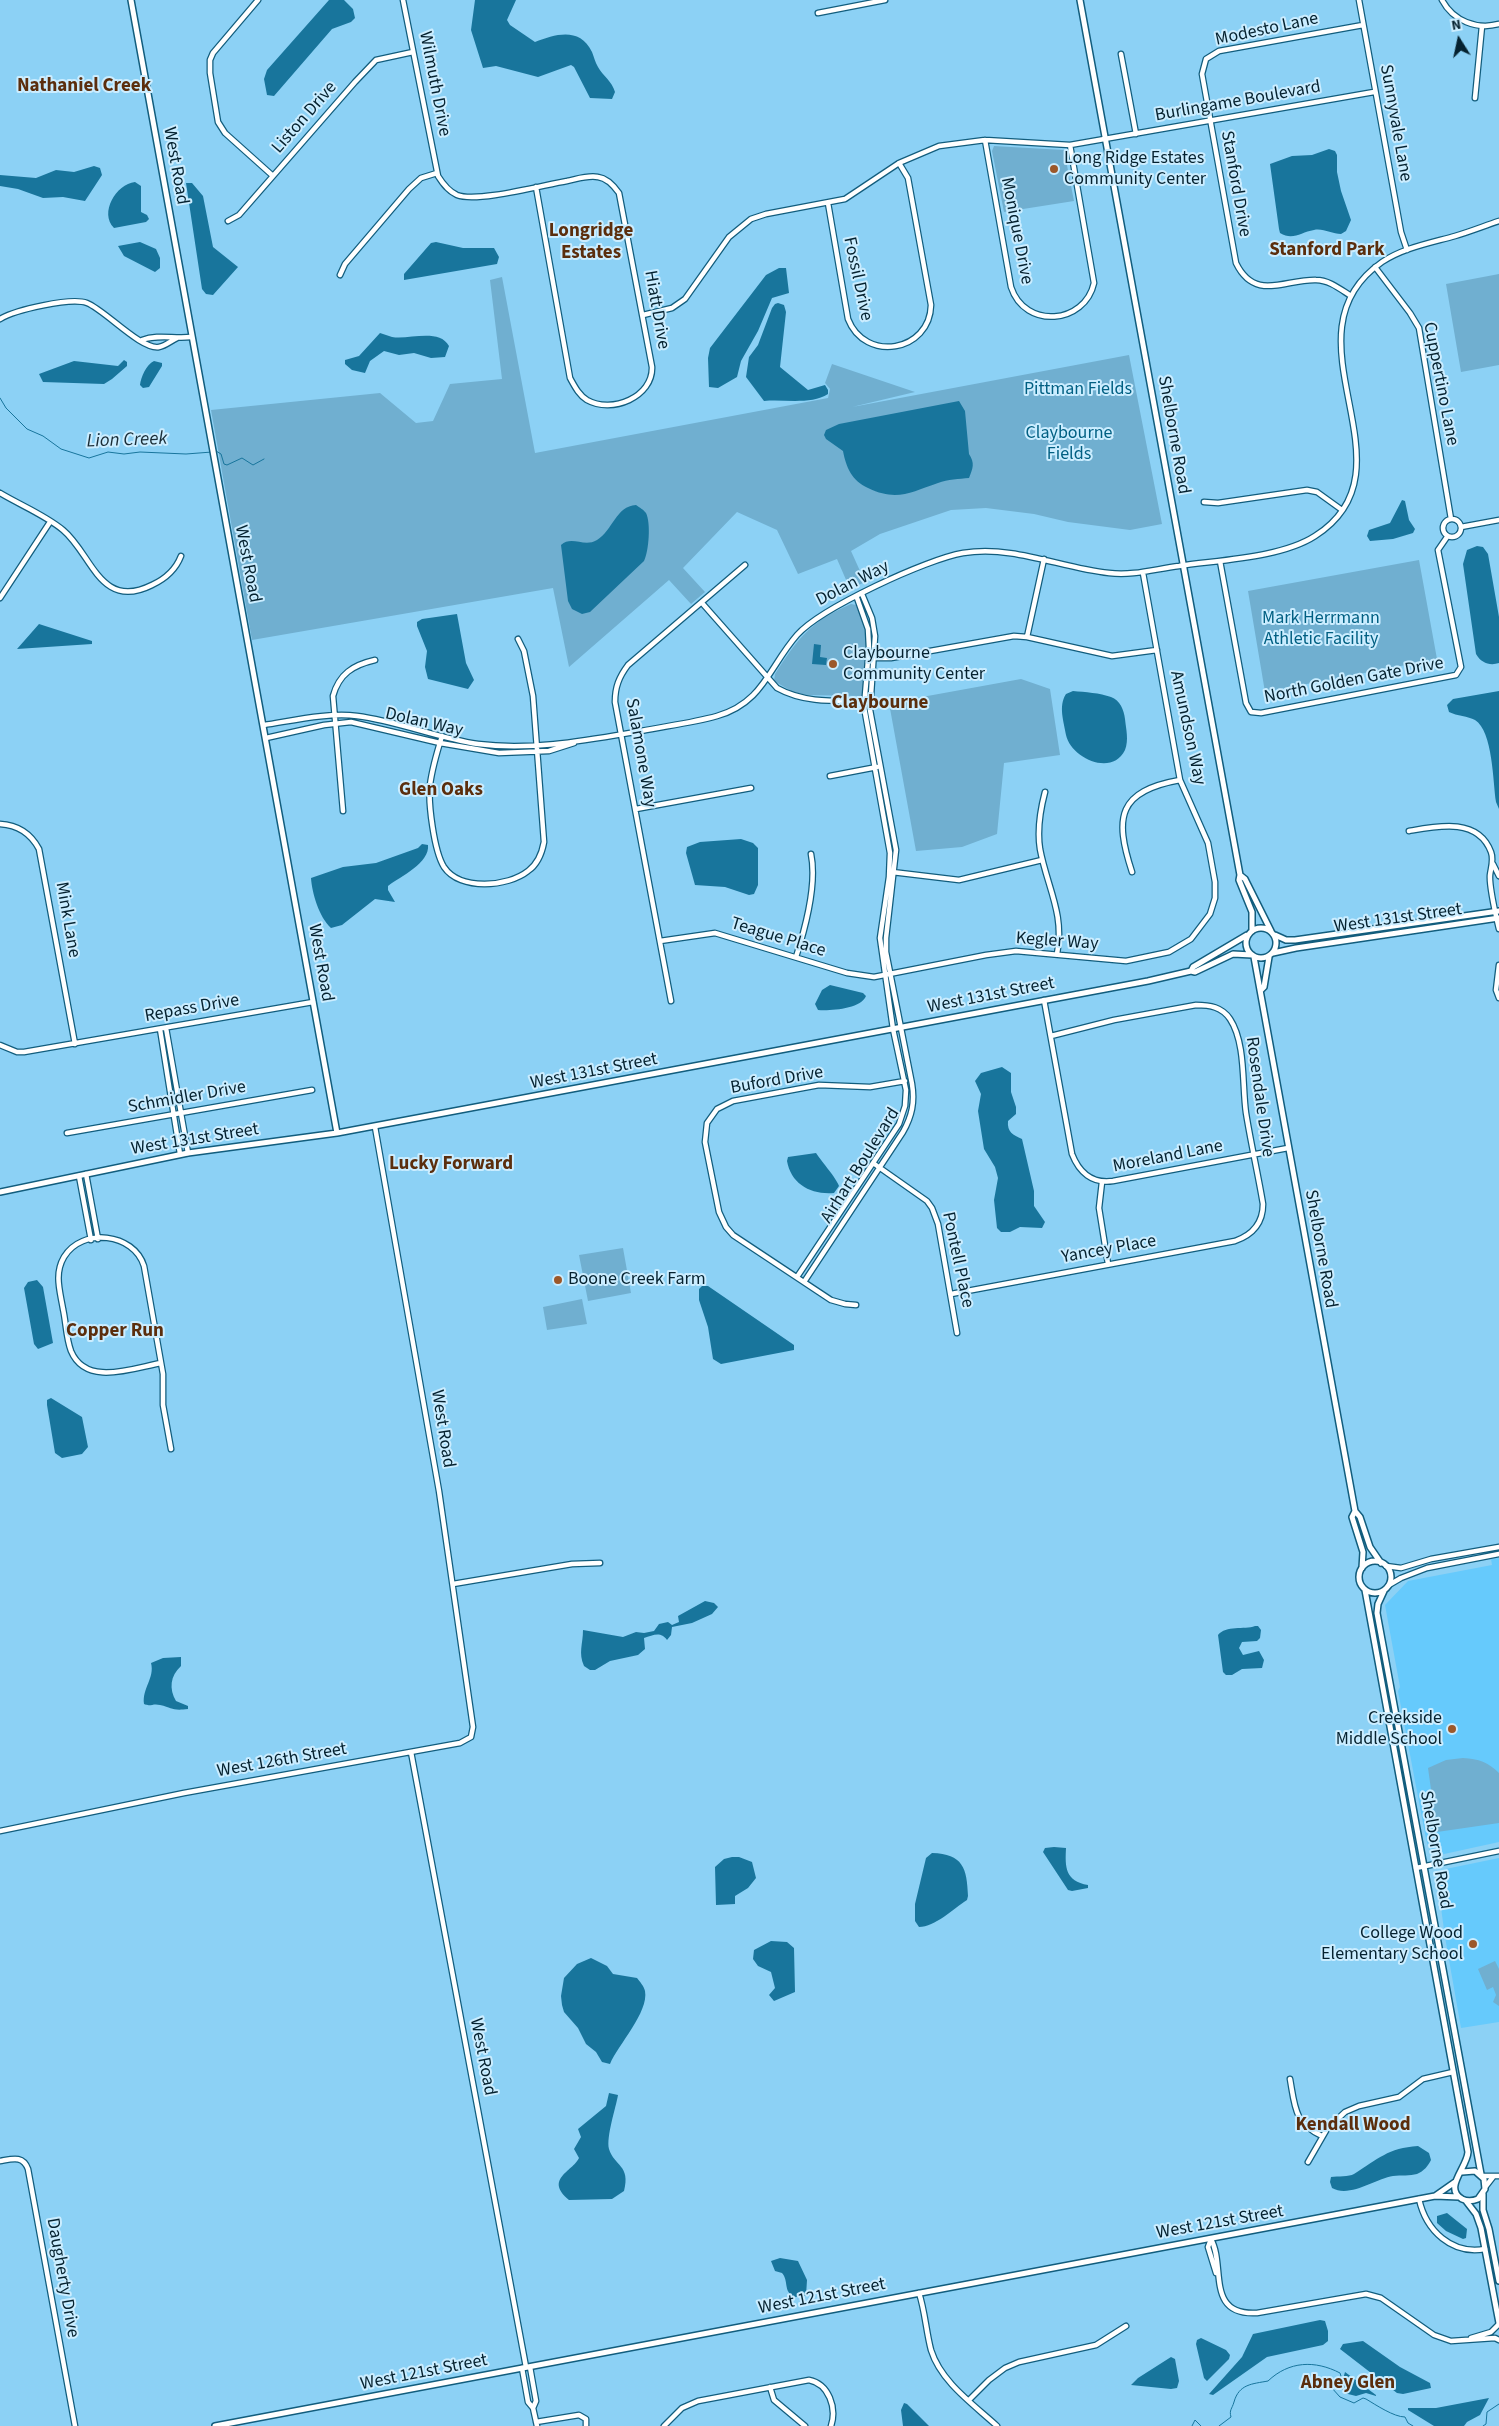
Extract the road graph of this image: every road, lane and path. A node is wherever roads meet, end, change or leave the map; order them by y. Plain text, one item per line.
1 (131, 0) edge
2 (258, 0) edge
3 (403, 0) edge
4 (886, 0) edge
5 (1080, 0) edge
6 (1359, 0) edge
7 (1442, 0) edge
8 (818, 13) dead end
9 (1499, 24) edge
10 (1363, 25) junction
11 (1482, 26) junction
12 (413, 52) junction
13 (1122, 54) dead end
14 (1206, 59) joint
15 (1374, 92) junction
16 (1475, 98) dead end
17 (1210, 121) junction
18 (1136, 134) junction
19 (1106, 138) junction
20 (986, 140) junction
21 (1070, 145) junction
22 (899, 163) junction
23 (437, 173) junction
24 (273, 176) junction
25 (536, 187) junction
26 (828, 203) junction
27 (228, 221) dead end
28 (1499, 222) edge
29 (1407, 250) junction
30 (1375, 267) junction
31 (340, 275) dead end
32 (1351, 296) junction
33 (643, 315) junction
34 (0, 318) edge
35 (191, 337) junction
36 (177, 338) junction
37 (142, 340) junction
38 (0, 494) edge
39 (1204, 502) dead end
40 (1342, 510) junction
41 (1452, 519) junction
42 (1499, 520) edge
43 (50, 522) junction
44 (1462, 527) junction
45 (1447, 537) junction
46 (181, 556) dead end
47 (1044, 559) junction
48 (1220, 561) junction
49 (746, 565) dead end
50 (1182, 565) junction
51 (1143, 573) junction
52 (862, 594) junction
53 (0, 598) edge
54 (857, 598) junction
55 (702, 603) junction
56 (1027, 637) junction
57 (518, 639) dead end
58 (1157, 650) junction
59 (871, 658) junction
60 (375, 660) dead end
61 (767, 679) junction
62 (864, 701) junction
63 (870, 702) junction
64 (334, 716) junction
65 (335, 723) junction
66 (264, 726) junction
67 (621, 734) junction
68 (442, 736) junction
69 (266, 738) junction
70 (575, 742) junction
71 (440, 743) junction
72 (536, 745) junction
73 (537, 752) junction
74 (881, 766) junction
75 (875, 768) junction
76 (830, 776) dead end
77 (1180, 780) junction
78 (751, 788) dead end
79 (1045, 792) dead end
80 (636, 809) junction
81 (343, 811) dead end
82 (0, 824) edge
83 (1409, 831) dead end
84 (811, 854) dead end
85 (1042, 860) junction
86 (1493, 864) junction
87 (892, 872) junction
88 (1132, 872) dead end
89 (1240, 875) junction
90 (1499, 876) edge
91 (1497, 911) edge
92 (1210, 914) joint
93 (1498, 918) edge
94 (1499, 929) edge
95 (1250, 933) junction
96 (1274, 934) junction
97 (660, 941) junction
98 (1057, 954) junction
99 (1271, 955) junction
100 (1253, 956) junction
101 (796, 957) junction
102 (1499, 964) edge
103 (1191, 971) junction
104 (888, 975) junction
105 (1261, 990) junction
106 (1499, 998) edge
107 (1044, 1000) junction
108 (671, 1001) dead end
109 (313, 1002) junction
110 (901, 1027) junction
111 (166, 1028) junction
112 (160, 1029) junction
113 (893, 1029) junction
114 (1051, 1036) junction
115 (75, 1044) junction
116 (0, 1045) edge
117 (912, 1080) junction
118 (905, 1082) junction
119 (312, 1090) dead end
120 (181, 1112) junction
121 (174, 1114) junction
122 (375, 1127) junction
123 (66, 1133) dead end
124 (336, 1133) junction
125 (1288, 1148) junction
126 (188, 1153) junction
127 (180, 1154) junction
128 (1253, 1155) junction
129 (873, 1163) junction
130 (879, 1168) junction
131 (86, 1174) junction
132 (79, 1176) junction
133 (1102, 1182) junction
134 (0, 1192) edge
135 (1262, 1217) joint
136 (94, 1239) junction
137 (1108, 1264) junction
138 (797, 1277) junction
139 (804, 1282) junction
140 (951, 1294) junction
141 (856, 1305) dead end
142 (957, 1333) dead end
143 (161, 1363) junction
144 (171, 1449) dead end
145 (1355, 1511) junction
146 (1499, 1546) edge
147 (1499, 1554) edge
148 (600, 1563) dead end
149 (1384, 1564) junction
150 (1362, 1568) junction
151 (452, 1584) junction
152 (1389, 1585) junction
153 (1365, 1590) junction
154 (1384, 1591) junction
155 (471, 1737) joint
156 (411, 1752) junction
157 (0, 1831) edge
158 (1499, 1851) edge
159 (1424, 1867) junction
160 (1416, 1868) junction
161 (1453, 2072) junction
162 (1290, 2079) dead end
163 (1322, 2136) junction
164 (0, 2161) edge
165 (1308, 2162) dead end
166 (1462, 2172) junction
167 (1481, 2175) junction
168 (1499, 2176) edge
169 (1493, 2177) junction
170 (1455, 2181) junction
171 (1486, 2186) junction
172 (1483, 2194) junction
173 (1435, 2196) junction
174 (1460, 2197) junction
175 (1419, 2199) junction
176 (1466, 2201) junction
177 (1211, 2239) junction
178 (1486, 2249) junction
179 (1499, 2281) edge
180 (920, 2293) junction
181 (1499, 2323) edge
182 (1126, 2326) dead end
183 (1465, 2340) junction
184 (1499, 2340) edge
185 (526, 2367) junction
186 (770, 2387) junction
187 (969, 2400) junction
188 (533, 2408) junction
189 (536, 2424) edge
190 (75, 2426) edge
191 (215, 2426) edge
192 (586, 2426) edge
193 (664, 2426) edge
194 (805, 2426) edge
195 (831, 2426) edge
196 (997, 2426) edge

1 - 35 street, West Road
2 - 24 street
3 - 12 street, Wilmuth Drive
4 - 8 street
5 - 19 street, Shelborne Road
6 - 10 street, Sunnyvale Lane
7 - 11 street
9 - 11 street
10 - 14 street, Modesto Lane
10 - 15 street, Sunnyvale Lane
11 - 16 street
12 - 23 street, Wilmuth Drive
12 - 24 street, Liston Drive
13 - 18 street
14 - 17 street, Stanford Drive
15 - 17 street, Burlingame Boulevard
15 - 29 street, Sunnyvale Lane
17 - 18 street, Burlingame Boulevard
17 - 32 street, Stanford Drive
18 - 19 street, Burlingame Boulevard
19 - 21 street, Burlingame Boulevard
19 - 50 street, Shelborne Road
20 - 21 street, Burlingame Boulevard
20 - 21 street, Monique Drive
20 - 22 street, Burlingame Boulevard
22 - 26 street, Burlingame Boulevard
22 - 26 street, Fossil Drive
23 - 25 street
23 - 31 street
24 - 27 street, Liston Drive
25 - 33 street, Hiatt Drive
25 - 33 street, Hiatt Drive
26 - 33 street, Burlingame Boulevard
28 - 29 street, Dolan Way
29 - 30 street, Dolan Way
30 - 32 street, Dolan Way
30 - 41 street, Cuppertino Lane
32 - 40 street, Dolan Way
34 - 37 street
35 - 36 street
35 - 66 street, West Road
36 - 37 street
36 - 37 street
38 - 43 street
39 - 40 street
40 - 48 street, Dolan Way
41 - 44 street
41 - 45 street
42 - 44 street
43 - 46 street
43 - 53 street
44 - 45 street
45 - 48 street, North Golden Gate Drive
47 - 51 street, Dolan Way
47 - 52 street, Dolan Way
47 - 56 street
48 - 50 street, Dolan Way
49 - 55 street, Salamone Way
50 - 51 street, Dolan Way
50 - 89 street, Shelborne Road
51 - 58 street, Amundson Way
52 - 54 street, Dolan Way
52 - 59 street
54 - 59 street
54 - 61 street, Dolan Way
55 - 61 street
55 - 67 street, Salamone Way
56 - 58 street
56 - 59 street
57 - 72 street
58 - 77 street, Amundson Way
59 - 62 street
59 - 63 street
60 - 64 street
61 - 62 street
61 - 67 street, Dolan Way
62 - 63 street
62 - 75 street
63 - 74 street
64 - 65 street
64 - 66 street, Dolan Way
64 - 68 street, Dolan Way
65 - 69 street, Dolan Way
65 - 71 street, Dolan Way
65 - 81 street
66 - 69 street, West Road
67 - 70 street, Dolan Way
67 - 80 street, Salamone Way
68 - 71 street
68 - 72 street, Dolan Way
69 - 109 street, West Road
70 - 72 street, Dolan Way
70 - 73 street, Dolan Way
71 - 73 street, Dolan Way
71 - 73 street
72 - 73 street
74 - 75 street
74 - 87 street
75 - 76 street
75 - 87 street
77 - 88 street
77 - 92 street, Amundson Way
78 - 80 street
79 - 85 street
80 - 97 street, Salamone Way
82 - 115 street, Mink Lane
83 - 86 street
84 - 101 street
85 - 87 street
85 - 98 street
86 - 90 street
86 - 91 street
87 - 104 street
89 - 95 street, Shelborne Road
89 - 96 street, Shelborne Road
91 - 93 street
91 - 96 street, West 131st Street
92 - 98 street, Kegler Way
93 - 94 street
93 - 99 street, West 131st Street
95 - 96 street
95 - 100 street
95 - 103 street, West 131st Street
96 - 99 street
97 - 101 street, Teague Place
97 - 108 street, Salamone Way
98 - 104 street, Kegler Way
99 - 100 street
99 - 105 street, Shelborne Road
100 - 103 street, West 131st Street
100 - 105 street, Shelborne Road
101 - 104 street, Teague Place
102 - 106 street
103 - 107 street, West 131st Street
104 - 110 street, Airhart Boulevard
104 - 113 street, Airhart Boulevard
105 - 125 street, Shelborne Road
107 - 110 street, West 131st Street
107 - 114 street, Moreland Lane
109 - 111 street, Repass Drive
109 - 124 street, West Road
110 - 113 street, West 131st Street
110 - 117 street, Airhart Boulevard
111 - 112 street, Repass Drive
111 - 120 street
112 - 115 street, Repass Drive
112 - 121 street
113 - 118 street, Airhart Boulevard
113 - 122 street, West 131st Street
114 - 128 street, Rosendale Drive
114 - 133 street, Moreland Lane
115 - 116 street, Repass Drive
117 - 118 street, Buford Drive
117 - 130 street, Airhart Boulevard
118 - 129 street, Airhart Boulevard
118 - 138 street, Buford Drive
119 - 120 street, Schmidler Drive
120 - 121 street, Schmidler Drive
120 - 126 street
121 - 123 street, Schmidler Drive
121 - 127 street
122 - 124 street, West 131st Street
122 - 151 street, West Road
124 - 126 street, West 131st Street
125 - 128 street, Moreland Lane
125 - 145 street, Shelborne Road
126 - 127 street, West 131st Street
127 - 131 street, West 131st Street
128 - 133 street, Moreland Lane
128 - 135 street, Rosendale Drive
129 - 130 street, Pontell Place
129 - 138 street, Airhart Boulevard
130 - 139 street, Airhart Boulevard
130 - 140 street, Pontell Place
131 - 132 street, West 131st Street
131 - 136 street
132 - 134 street, West 131st Street
132 - 136 street
133 - 137 street
135 - 137 street, Yancey Place
136 - 143 street
136 - 143 street
137 - 140 street, Yancey Place
138 - 139 street
139 - 141 street
140 - 142 street, Pontell Place
143 - 144 street
145 - 149 street, Shelborne Road
145 - 150 street, Shelborne Road
146 - 149 street
147 - 152 street
148 - 151 street
149 - 150 street
149 - 152 street
150 - 153 street
151 - 155 street, West Road
152 - 154 street
153 - 154 street
153 - 160 street, Shelborne Road
154 - 159 street, Shelborne Road
155 - 156 street, West 126th Street
156 - 157 street, West 126th Street
156 - 185 street, West Road
158 - 159 street
159 - 160 street
159 - 167 street, Shelborne Road
160 - 161 street, Shelborne Road
161 - 163 street
161 - 166 street, Shelborne Road
162 - 163 street
163 - 165 street
164 - 190 street, Daugherty Drive
166 - 167 street
166 - 170 street
167 - 169 street
167 - 171 street
168 - 169 street
169 - 171 street
170 - 173 street, West 121st Street
170 - 174 street
171 - 172 street
172 - 176 street
172 - 179 street
173 - 174 street, West 121st Street
173 - 175 street, West 121st Street
174 - 176 street
175 - 177 street, West 121st Street
175 - 178 street
176 - 178 street
177 - 180 street, West 121st Street
177 - 183 street
178 - 181 street
180 - 185 street, West 121st Street
180 - 187 street
181 - 183 street
182 - 187 street
183 - 184 street
185 - 188 street, West Road
185 - 188 street, West Road
185 - 191 street, West 121st Street
186 - 193 street
186 - 194 street
186 - 195 street
187 - 196 street
188 - 189 street, West Road
189 - 192 street

